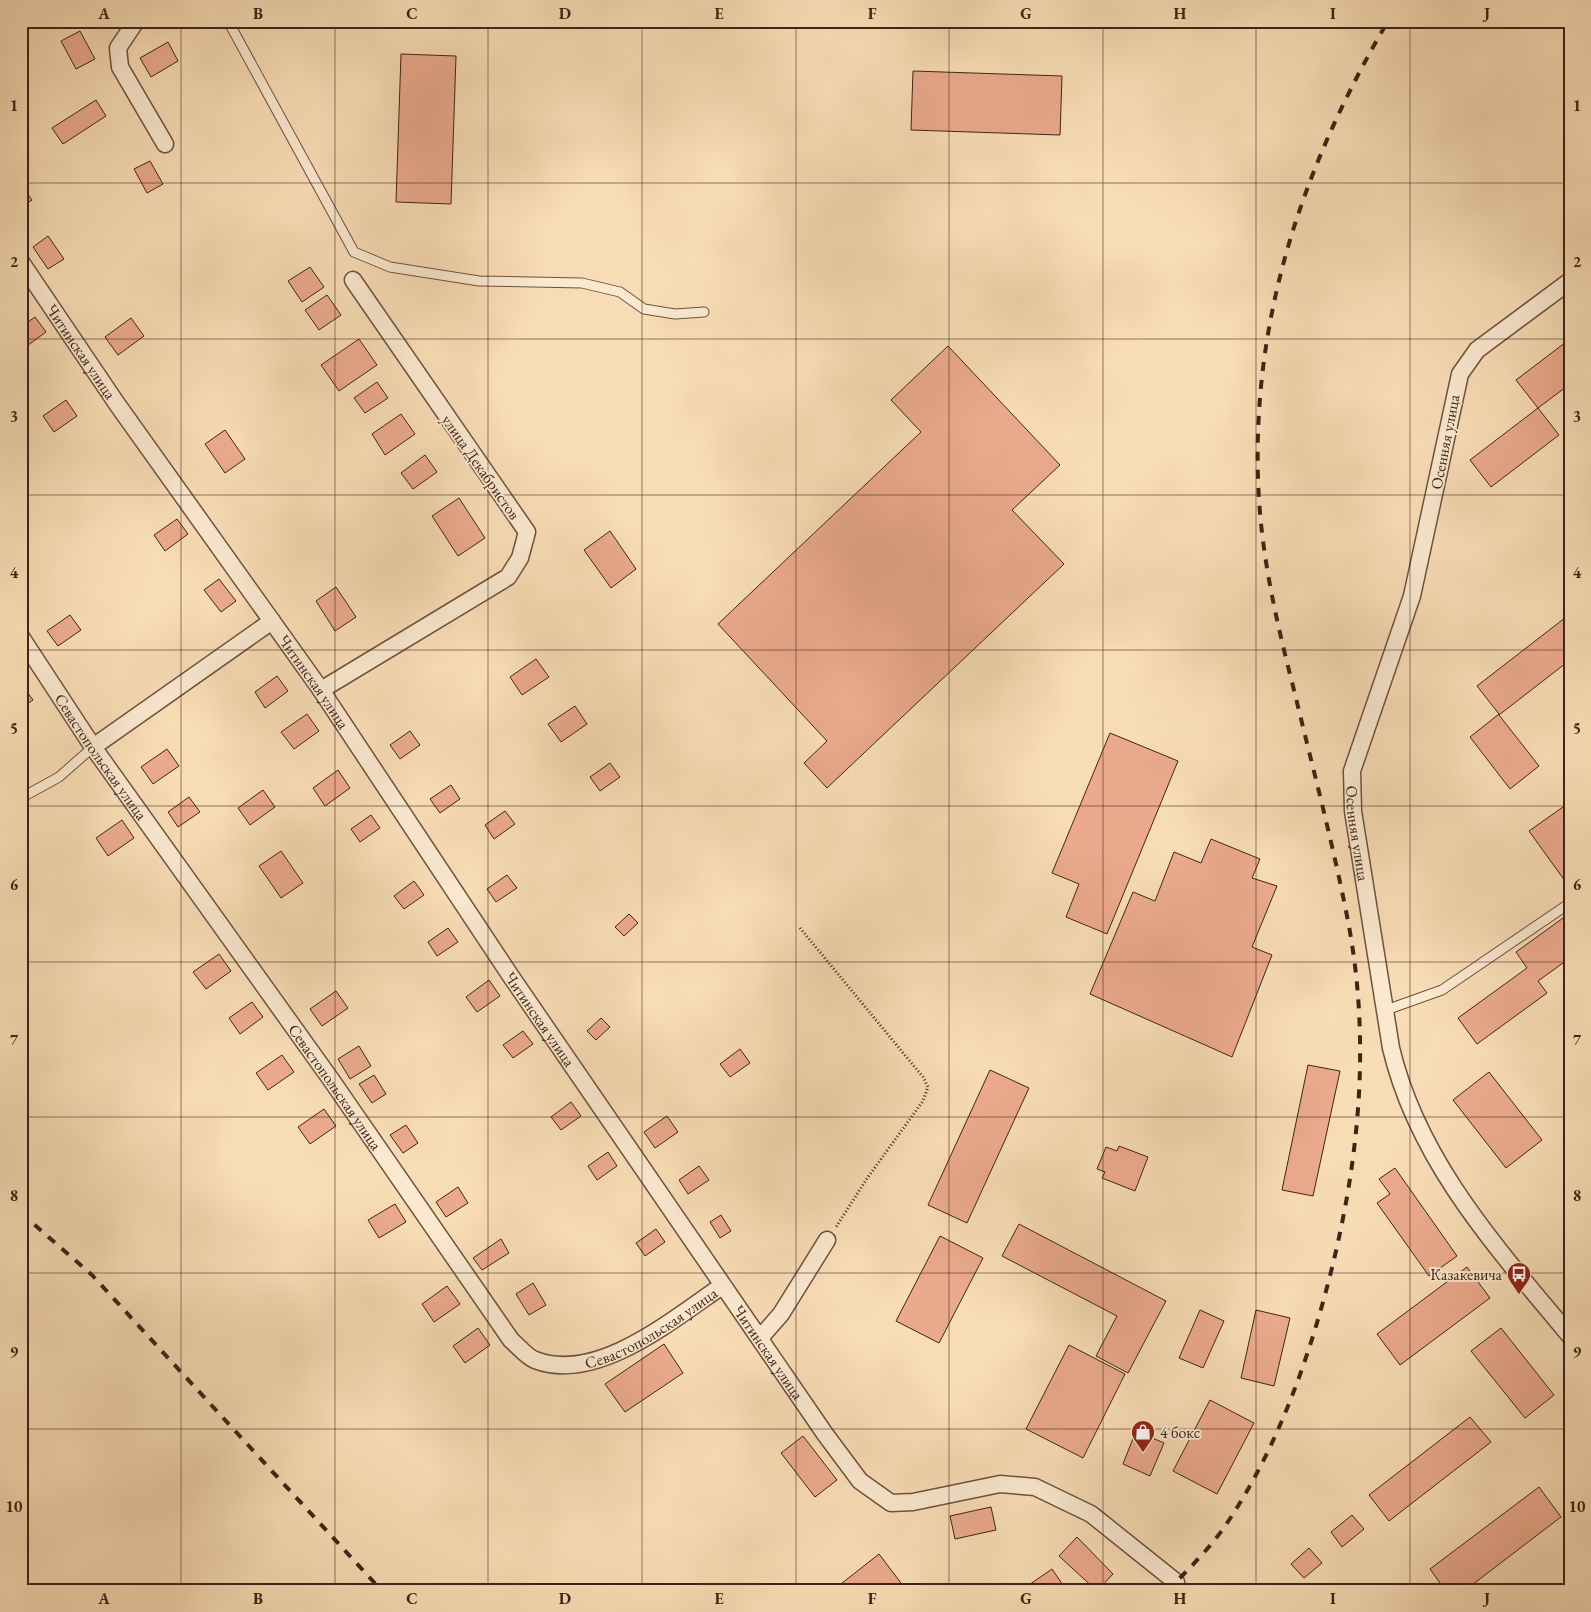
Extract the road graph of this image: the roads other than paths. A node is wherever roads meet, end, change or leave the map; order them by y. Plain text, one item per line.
1 (136, 21) edge
2 (228, 21) edge
3 (165, 144) dead end
4 (21, 262) edge
5 (353, 280) dead end
6 (1570, 281) edge
7 (704, 312) dead end
8 (272, 622) junction
9 (21, 637) edge
10 (321, 690) junction
11 (93, 747) junction
12 (21, 798) edge
13 (1570, 903) edge
14 (1386, 1010) junction
15 (828, 1240) road end
16 (722, 1286) junction
17 (1570, 1336) edge
18 (760, 1338) junction
19 (1176, 1582) dead end

1 - 3 street
2 - 7 lane
4 - 8 street, Читинская улица
5 - 10 street, улица Декабристов
6 - 14 street, Осенняя улица
8 - 10 street, Читинская улица
8 - 11 street
9 - 11 street, Севастопольская улица
10 - 16 street, Читинская улица
11 - 12 lane
11 - 16 street, Севастопольская улица
13 - 14 lane
14 - 17 street, Осенняя улица
15 - 18 street
16 - 18 street, Читинская улица
18 - 19 street, Читинская улица

